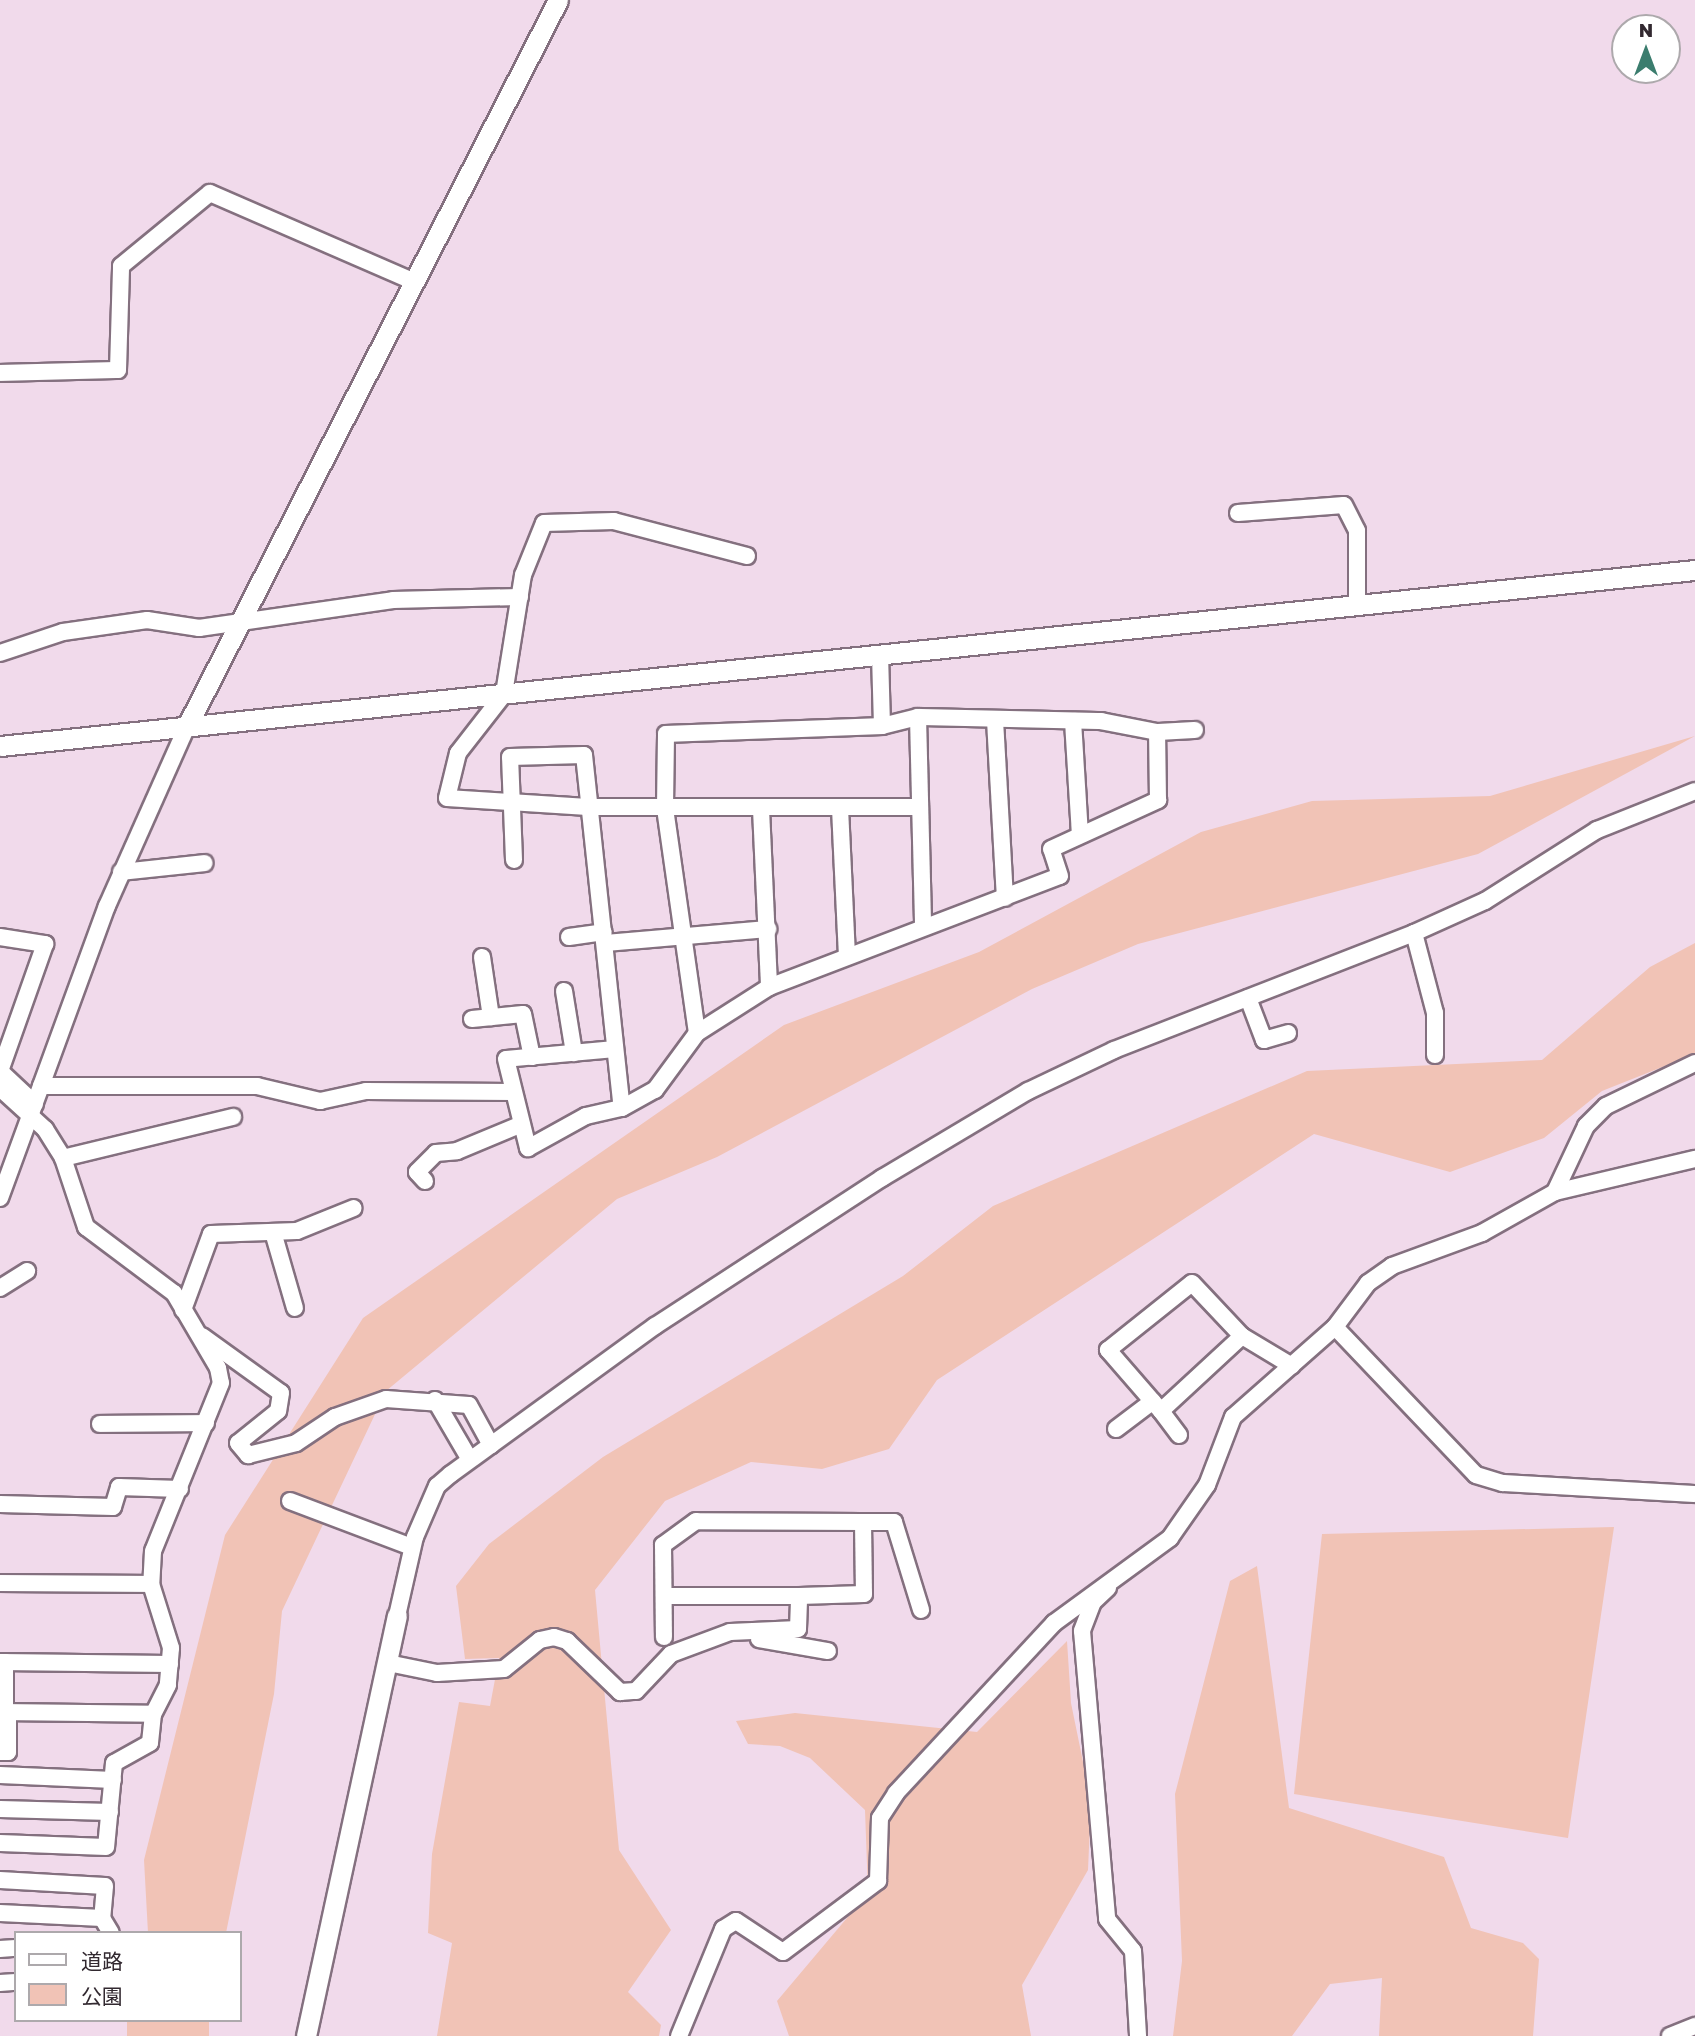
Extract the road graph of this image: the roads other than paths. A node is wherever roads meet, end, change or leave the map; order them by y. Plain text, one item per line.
1 (558, 0) edge
2 (412, 281) junction
3 (0, 373) edge
4 (1238, 513) dead end
5 (747, 556) dead end
6 (1695, 570) edge
7 (520, 597) junction
8 (1357, 603) junction
9 (239, 623) junction
10 (0, 653) edge
11 (880, 654) junction
12 (505, 694) junction
13 (918, 717) junction
14 (995, 720) junction
15 (1073, 721) junction
16 (187, 726) junction
17 (882, 726) junction
18 (1195, 730) dead end
19 (1157, 732) junction
20 (0, 746) edge
21 (1695, 791) edge
22 (512, 803) junction
23 (588, 807) junction
24 (665, 807) junction
25 (919, 807) junction
26 (761, 808) junction
27 (840, 808) junction
28 (1080, 834) junction
29 (514, 860) dead end
30 (205, 863) dead end
31 (121, 872) junction
32 (1005, 898) junction
33 (923, 926) junction
34 (768, 929) junction
35 (1414, 933) junction
36 (681, 936) junction
37 (0, 937) edge
38 (569, 937) dead end
39 (605, 937) junction
40 (847, 956) junction
41 (482, 957) dead end
42 (769, 987) junction
43 (564, 991) dead end
44 (1248, 998) junction
45 (491, 1017) junction
46 (472, 1019) dead end
47 (1288, 1032) dead end
48 (697, 1033) junction
49 (615, 1049) junction
50 (573, 1053) junction
51 (1435, 1055) dead end
52 (532, 1058) junction
53 (1695, 1063) edge
54 (41, 1086) junction
55 (0, 1088) edge
56 (513, 1092) junction
57 (622, 1108) junction
58 (33, 1110) junction
59 (233, 1117) dead end
60 (522, 1124) junction
61 (63, 1158) junction
62 (1695, 1159) edge
63 (417, 1173) dead end
64 (1555, 1192) junction
65 (0, 1198) edge
66 (354, 1208) dead end
67 (273, 1232) junction
68 (27, 1272) dead end
69 (0, 1288) edge
70 (295, 1308) dead end
71 (183, 1310) junction
72 (1335, 1327) junction
73 (197, 1333) junction
74 (1242, 1336) junction
75 (1292, 1366) junction
76 (435, 1400) junction
77 (1157, 1406) junction
78 (205, 1423) junction
79 (100, 1424) dead end
80 (1116, 1429) dead end
81 (1179, 1435) dead end
82 (491, 1445) junction
83 (470, 1460) junction
84 (180, 1489) junction
85 (1695, 1494) edge
86 (290, 1501) dead end
87 (0, 1504) edge
88 (863, 1522) junction
89 (412, 1547) junction
90 (1130, 1567) junction
91 (0, 1583) edge
92 (151, 1584) junction
93 (664, 1596) junction
94 (799, 1596) junction
95 (921, 1610) dead end
96 (397, 1616) joint
97 (664, 1637) dead end
98 (704, 1641) junction
99 (828, 1651) dead end
100 (2, 1662) edge
101 (388, 1663) junction
102 (170, 1664) junction
103 (4, 1712) edge
104 (153, 1714) junction
105 (0, 1752) edge
106 (0, 1774) edge
107 (113, 1780) junction
108 (0, 1809) edge
109 (110, 1812) junction
110 (0, 1843) edge
111 (0, 1880) edge
112 (0, 1913) edge
113 (102, 1918) junction
114 (110, 1931) edge
115 (1695, 2026) edge
116 (306, 2036) edge
117 (679, 2036) edge
118 (1138, 2036) edge
119 (1670, 2036) edge

1 - 2 street
2 - 3 street
2 - 9 street
4 - 8 street
5 - 7 street
6 - 8 street
7 - 9 street
7 - 12 street
8 - 11 street
9 - 10 street
9 - 16 street
11 - 12 street
11 - 17 street
12 - 16 street
12 - 22 street
13 - 14 street
13 - 17 street
13 - 25 street
14 - 15 street
14 - 32 street
15 - 19 street
15 - 28 street
16 - 20 street
16 - 31 street
17 - 24 street
18 - 19 street
19 - 28 street
21 - 35 street
22 - 23 street
22 - 23 street
22 - 29 street
23 - 24 street
23 - 39 street
24 - 26 street
24 - 36 street
25 - 27 street
25 - 33 street
26 - 27 street
26 - 34 street
27 - 40 street
28 - 32 street
30 - 31 street
31 - 54 street
32 - 33 street
33 - 40 street
34 - 36 street
34 - 42 street
35 - 44 street
35 - 51 street
36 - 39 street
36 - 48 street
37 - 58 street
38 - 39 street
39 - 49 street
40 - 42 street
41 - 45 street
42 - 48 street
43 - 50 street
44 - 47 street
44 - 82 street
45 - 46 street
45 - 52 street
48 - 57 street
49 - 50 street
49 - 57 street
50 - 52 street
52 - 56 street
53 - 64 street
54 - 56 street
54 - 58 street
55 - 58 street
56 - 60 street
57 - 60 street
58 - 61 street
58 - 65 street
59 - 61 street
60 - 63 street
61 - 71 street
62 - 64 street
64 - 72 street
66 - 67 street
67 - 70 street
67 - 71 street
68 - 69 street
71 - 73 street
72 - 75 street
72 - 85 street
73 - 76 street
73 - 78 street
74 - 75 street
74 - 77 street
74 - 77 street
75 - 90 street
76 - 82 street
76 - 83 street
77 - 80 street
77 - 81 street
78 - 79 street
78 - 84 street
82 - 83 street
83 - 89 street
84 - 87 street
84 - 92 street
86 - 89 street
88 - 93 street
88 - 94 street
88 - 95 street
89 - 96 street
90 - 117 street
90 - 118 street
91 - 92 street
92 - 102 street
93 - 94 street
93 - 97 street
94 - 98 street
96 - 101 street
98 - 99 street
98 - 101 street
100 - 102 street
100 - 103 street
101 - 116 street
102 - 104 street
103 - 104 street
103 - 105 street
104 - 107 street
106 - 107 street
107 - 109 street
108 - 109 street
109 - 110 street
111 - 113 street
112 - 113 street
113 - 114 street
115 - 119 street

